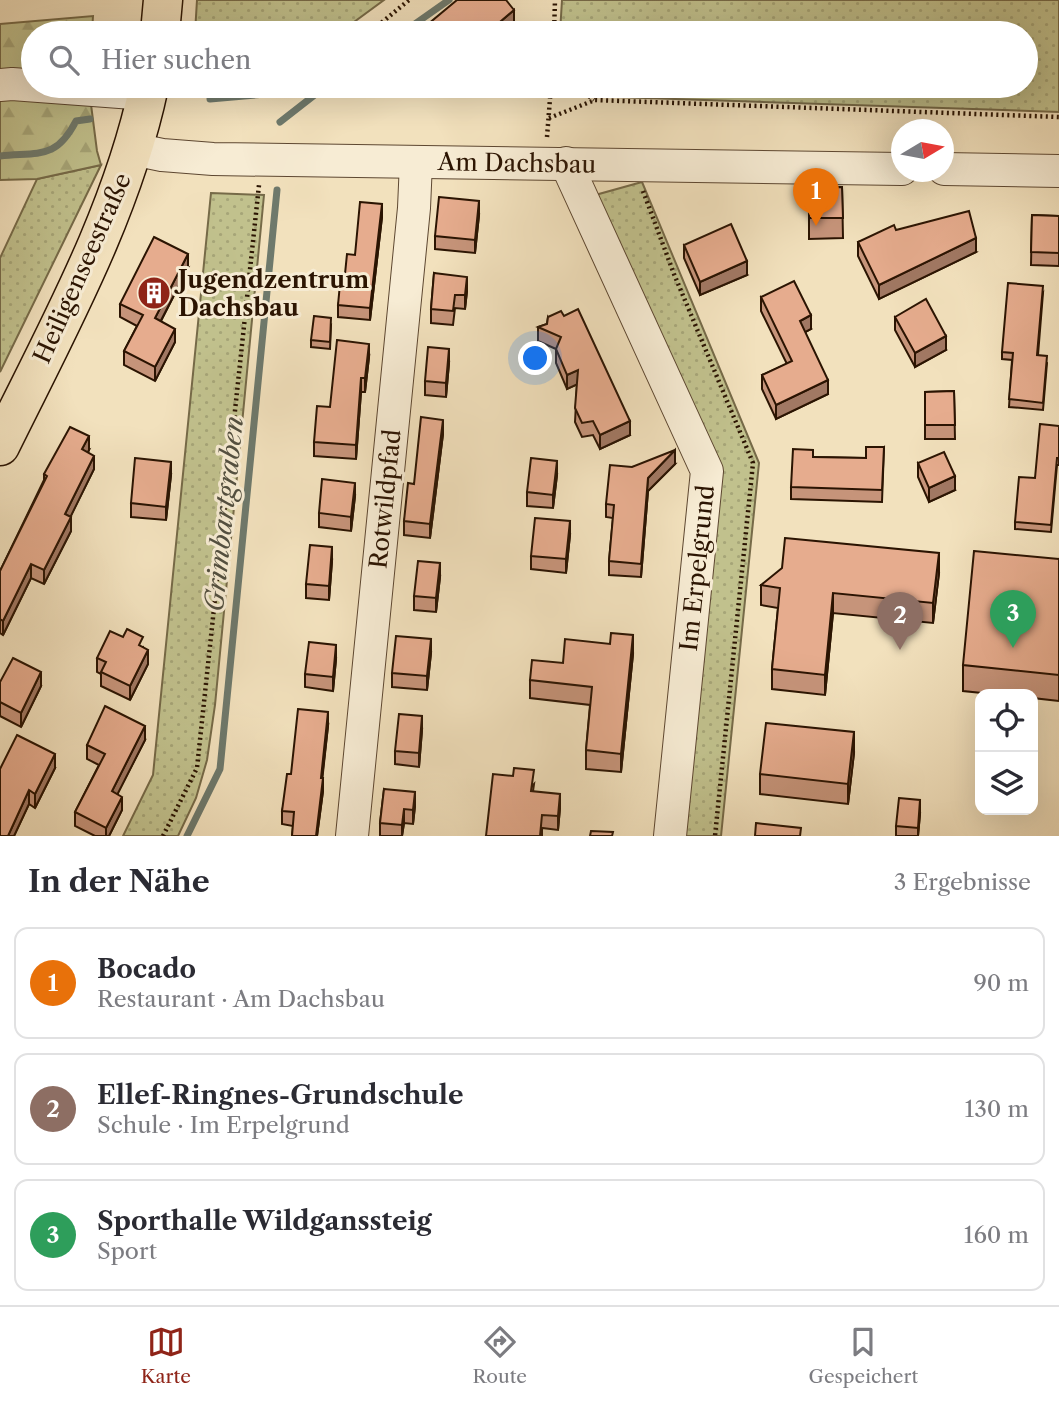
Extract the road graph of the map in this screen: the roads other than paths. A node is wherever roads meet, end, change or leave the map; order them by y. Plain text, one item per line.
1 (163, 0) edge
2 (161, 21) edge
3 (21, 84) edge
4 (0, 85) edge
5 (146, 98) edge
6 (133, 149) junction
7 (416, 162) junction
8 (557, 162) junction
9 (891, 169) edge
10 (954, 169) edge
11 (1059, 171) edge
12 (0, 446) edge
13 (352, 836) edge
14 (670, 836) edge

1 - 2 main road
3 - 4 street
5 - 6 main road, Heiligenseestraße
6 - 7 street, Am Dachsbau
6 - 12 main road, Heiligenseestraße
7 - 8 street, Am Dachsbau
7 - 13 street, Rotwildpfad
8 - 9 street, Am Dachsbau
8 - 14 street, Im Erpelgrund
10 - 11 street

